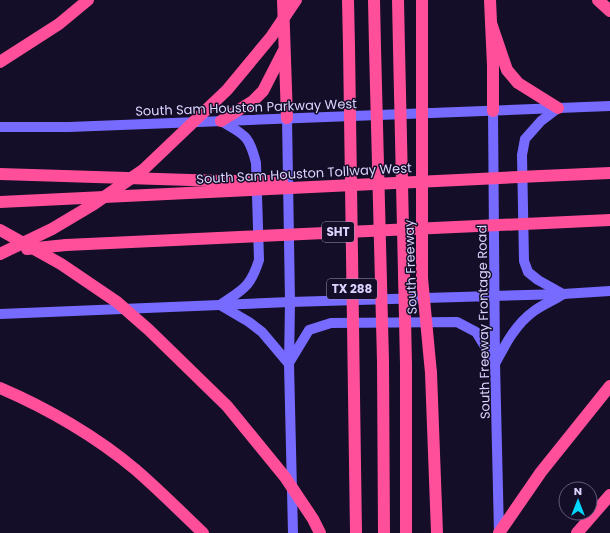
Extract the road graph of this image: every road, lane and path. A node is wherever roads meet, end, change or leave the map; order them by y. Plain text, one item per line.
1 (88, 0) edge
2 (283, 0) edge
3 (296, 0) edge
4 (348, 0) edge
5 (374, 0) edge
6 (398, 0) edge
7 (422, 0) edge
8 (490, 0) edge
9 (598, 0) edge
10 (610, 11) edge
11 (491, 23) junction
12 (284, 51) junction
13 (0, 62) edge
14 (610, 106) edge
15 (558, 108) junction
16 (493, 111) junction
17 (287, 118) junction
18 (221, 121) junction
19 (0, 127) edge
20 (610, 173) edge
21 (0, 174) edge
22 (541, 176) junction
23 (0, 202) edge
24 (610, 220) edge
25 (0, 230) edge
26 (66, 245) junction
27 (0, 248) edge
28 (0, 253) edge
29 (610, 291) edge
30 (563, 294) junction
31 (495, 296) junction
32 (290, 302) junction
33 (220, 305) junction
34 (0, 314) edge
35 (496, 363) junction
36 (289, 364) junction
37 (610, 386) edge
38 (0, 388) edge
39 (610, 495) edge
40 (203, 533) edge
41 (293, 533) edge
42 (320, 533) edge
43 (356, 533) edge
44 (384, 533) edge
45 (406, 533) edge
46 (437, 533) edge
47 (499, 533) edge
48 (577, 533) edge

1 - 13 highway
2 - 12 highway
3 - 28 highway, bridge
4 - 43 highway, TX 288, bridge
5 - 44 highway, bridge
6 - 45 highway, bridge
7 - 46 highway, South Freeway, bridge
8 - 11 highway
9 - 10 highway
11 - 15 highway
11 - 16 highway
12 - 17 highway
12 - 18 highway
14 - 15 main road, South Sam Houston Parkway West
15 - 16 main road, South Sam Houston Parkway West
15 - 30 main road
16 - 17 main road, South Sam Houston Parkway West
16 - 31 main road, South Freeway Frontage Road
17 - 18 main road, South Sam Houston Parkway West
17 - 32 main road
18 - 19 main road, South Sam Houston Parkway West
18 - 33 main road
20 - 22 highway, South Sam Houston Tollway West
21 - 22 highway, bridge
22 - 23 highway, South Sam Houston Tollway West, bridge
24 - 26 highway, SHT, bridge
25 - 42 highway, bridge
26 - 27 highway, SHT, bridge
26 - 28 highway, bridge
29 - 30 main road
30 - 31 main road
30 - 35 main road
31 - 32 main road
31 - 35 main road, South Freeway Frontage Road
32 - 33 main road
32 - 36 main road
33 - 34 main road
33 - 36 main road
35 - 36 main road
35 - 47 main road, South Freeway Frontage Road
36 - 41 main road
37 - 47 highway
38 - 40 highway
39 - 48 highway

